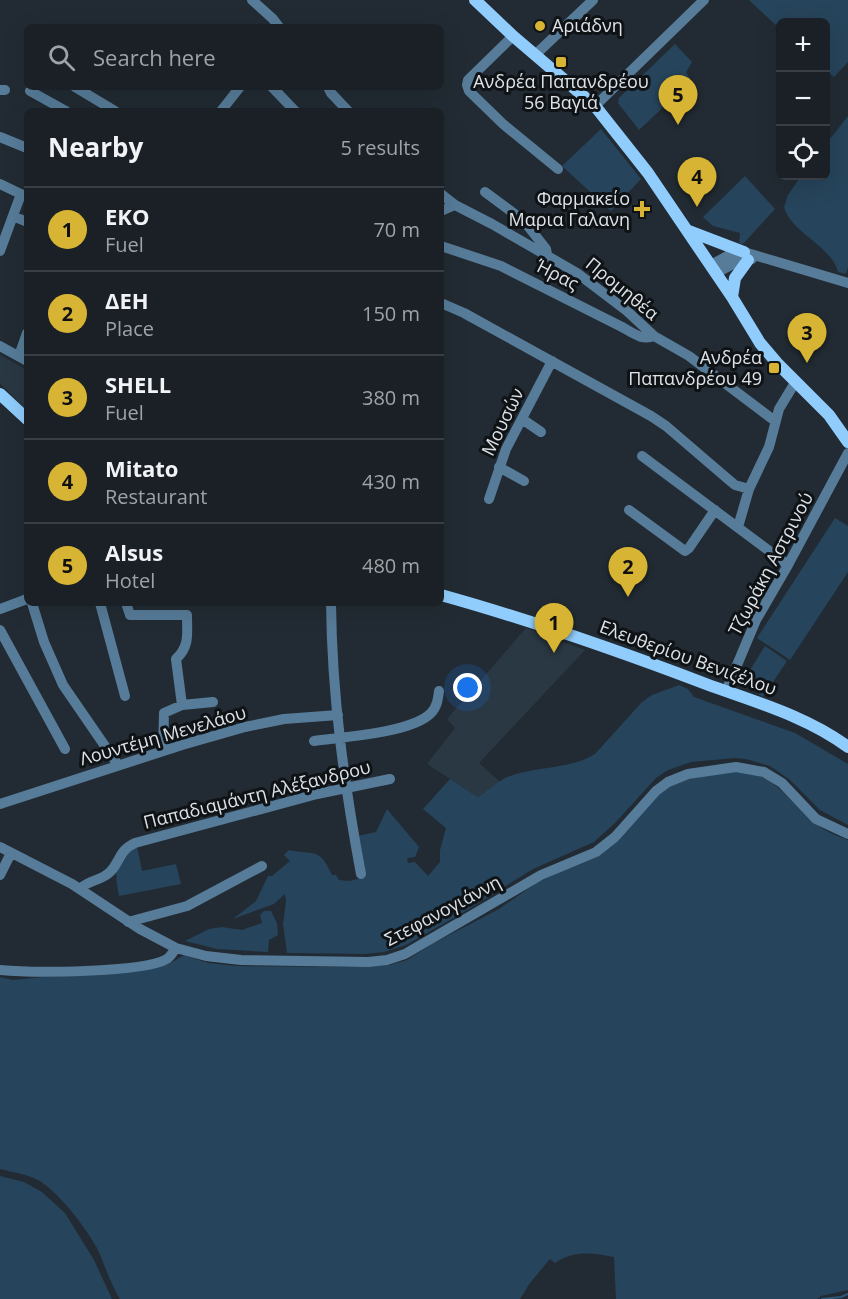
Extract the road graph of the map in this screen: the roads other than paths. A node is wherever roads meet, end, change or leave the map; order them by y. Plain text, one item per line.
1 (252, 0) edge
2 (475, 0) edge
3 (593, 0) edge
4 (704, 0) edge
5 (277, 24) edge
6 (513, 36) junction
7 (535, 55) junction
8 (30, 90) dead end
9 (80, 90) edge
10 (238, 90) edge
11 (275, 90) edge
12 (330, 90) edge
13 (595, 106) junction
14 (61, 108) edge
15 (110, 108) edge
16 (223, 108) edge
17 (292, 108) edge
18 (345, 108) edge
19 (0, 137) edge
20 (24, 147) edge
21 (558, 169) dead end
22 (0, 184) edge
23 (485, 192) dead end
24 (24, 196) edge
25 (444, 196) edge
26 (455, 205) junction
27 (444, 210) edge
28 (13, 216) junction
29 (24, 221) edge
30 (687, 229) junction
31 (444, 247) edge
32 (0, 251) edge
33 (547, 255) junction
34 (746, 256) junction
35 (713, 269) junction
36 (848, 283) edge
37 (732, 297) junction
38 (444, 305) edge
39 (654, 336) junction
40 (0, 346) edge
41 (23, 358) edge
42 (552, 362) junction
43 (795, 381) junction
44 (0, 394) edge
45 (24, 416) edge
46 (522, 419) junction
47 (775, 421) junction
48 (541, 432) dead end
49 (848, 442) edge
50 (848, 453) edge
51 (642, 456) dead end
52 (499, 467) junction
53 (524, 481) dead end
54 (749, 489) junction
55 (489, 499) dead end
56 (628, 510) dead end
57 (715, 510) junction
58 (738, 527) junction
59 (788, 565) junction
60 (444, 596) edge
61 (24, 600) edge
62 (33, 606) edge
63 (101, 606) edge
64 (127, 606) edge
65 (331, 606) edge
66 (0, 609) edge
67 (0, 630) edge
68 (726, 691) junction
69 (439, 692) dead end
70 (125, 696) dead end
71 (213, 702) dead end
72 (182, 705) junction
73 (338, 715) junction
74 (339, 738) junction
75 (314, 741) dead end
76 (848, 747) edge
77 (65, 748) dead end
78 (163, 751) junction
79 (118, 765) junction
80 (390, 779) dead end
81 (345, 788) junction
82 (0, 804) edge
83 (848, 834) edge
84 (0, 847) edge
85 (11, 853) junction
86 (262, 866) dead end
87 (361, 874) dead end
88 (0, 875) edge
89 (80, 890) junction
90 (128, 922) junction
91 (176, 948) junction
92 (0, 970) edge

1 - 5 street
2 - 6 main road
3 - 7 street
4 - 13 street
6 - 7 main road
6 - 21 street
7 - 13 main road
8 - 14 street
9 - 15 street
10 - 16 street
11 - 17 street
12 - 18 street
13 - 30 main road
19 - 20 street
22 - 24 street
23 - 33 street
24 - 28 street
25 - 26 street, Προμηθέα
26 - 27 street
26 - 33 street, Προμηθέα
28 - 29 street
28 - 32 street
30 - 34 main road
30 - 35 main road
31 - 39 street, Ήρας
33 - 39 street, Προμηθέα
34 - 35 street
34 - 36 street
34 - 37 main road
35 - 37 main road
37 - 43 main road
38 - 42 street
39 - 47 street, Προμηθέα
40 - 41 street
42 - 46 street, Μουσών
42 - 54 street
43 - 47 street
43 - 49 main road
44 - 45 main road
46 - 48 street
46 - 52 street, Μουσών
47 - 54 street
50 - 59 street, Τζωράκη Αστρινού
51 - 57 street
52 - 53 street
52 - 55 street, Μουσών
54 - 58 street
56 - 57 street
57 - 58 street
58 - 59 street
59 - 68 street, Τζωράκη Αστρινού
60 - 68 main road, Ελευθερίου Βενιζέλου
61 - 66 street
62 - 79 street
63 - 70 street
64 - 72 street
65 - 73 street
67 - 77 street
68 - 76 main road, Ελευθερίου Βενιζέλου
69 - 74 street
71 - 72 street
72 - 78 street
73 - 74 street
73 - 78 street, Λουντέμη Μενελάου
74 - 75 street
74 - 81 street
78 - 79 street, Λουντέμη Μενελάου
79 - 82 street, Λουντέμη Μενελάου
80 - 81 street, Παπαδιαμάντη Αλέξανδρου
81 - 87 street
81 - 89 street, Παπαδιαμάντη Αλέξανδρου
83 - 91 street, Στεφανογιάννη
84 - 85 street, Στεφανογιάννη
85 - 88 street
85 - 89 street, Στεφανογιάννη
86 - 90 street
89 - 90 street, Στεφανογιάννη
90 - 91 street, Στεφανογιάννη
91 - 92 street

